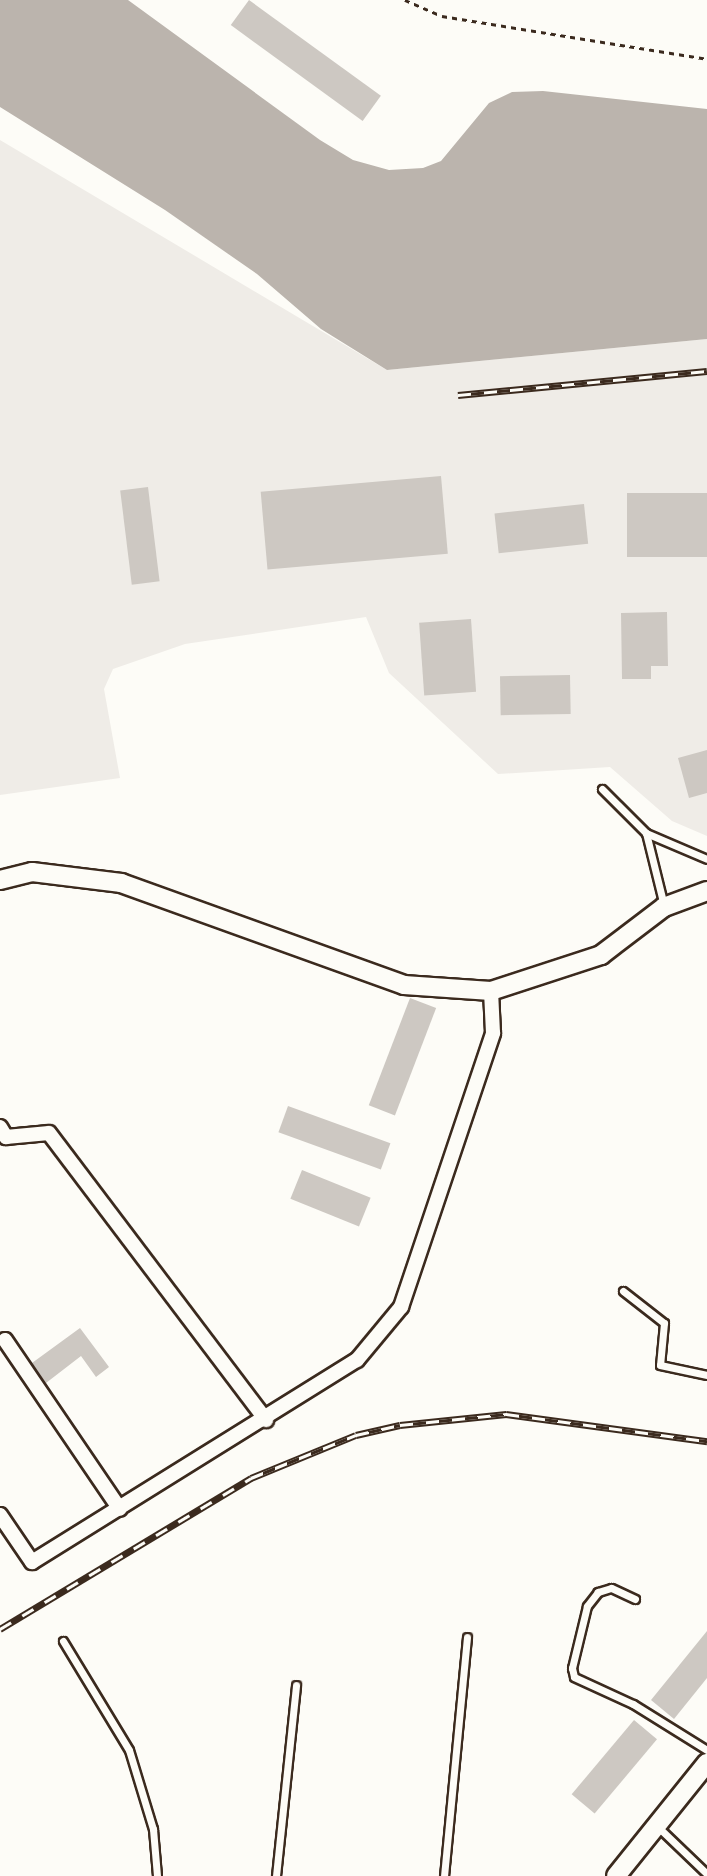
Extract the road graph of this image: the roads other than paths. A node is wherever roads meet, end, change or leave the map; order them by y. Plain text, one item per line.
1 (602, 789) dead end
2 (646, 833) junction
3 (707, 859) edge
4 (0, 880) edge
5 (707, 891) edge
6 (664, 907) junction
7 (491, 990) junction
8 (0, 1128) edge
9 (623, 1291) dead end
10 (5, 1340) dead end
11 (707, 1375) edge
12 (266, 1420) junction
13 (120, 1509) junction
14 (0, 1515) edge
15 (635, 1599) dead end
16 (467, 1637) dead end
17 (64, 1641) dead end
18 (296, 1685) dead end
19 (707, 1750) edge
20 (707, 1763) edge
21 (657, 1825) junction
22 (707, 1874) edge
23 (157, 1876) edge
24 (276, 1876) edge
25 (444, 1876) edge
26 (615, 1876) edge

1 - 2 lane
2 - 3 lane
2 - 6 lane
4 - 7 street
5 - 6 street
6 - 7 street
7 - 12 street
8 - 12 street
9 - 11 lane
10 - 13 street
12 - 13 street
13 - 14 street
15 - 19 lane
16 - 25 lane
17 - 23 lane
18 - 24 lane
20 - 21 street
21 - 22 lane
21 - 26 street

